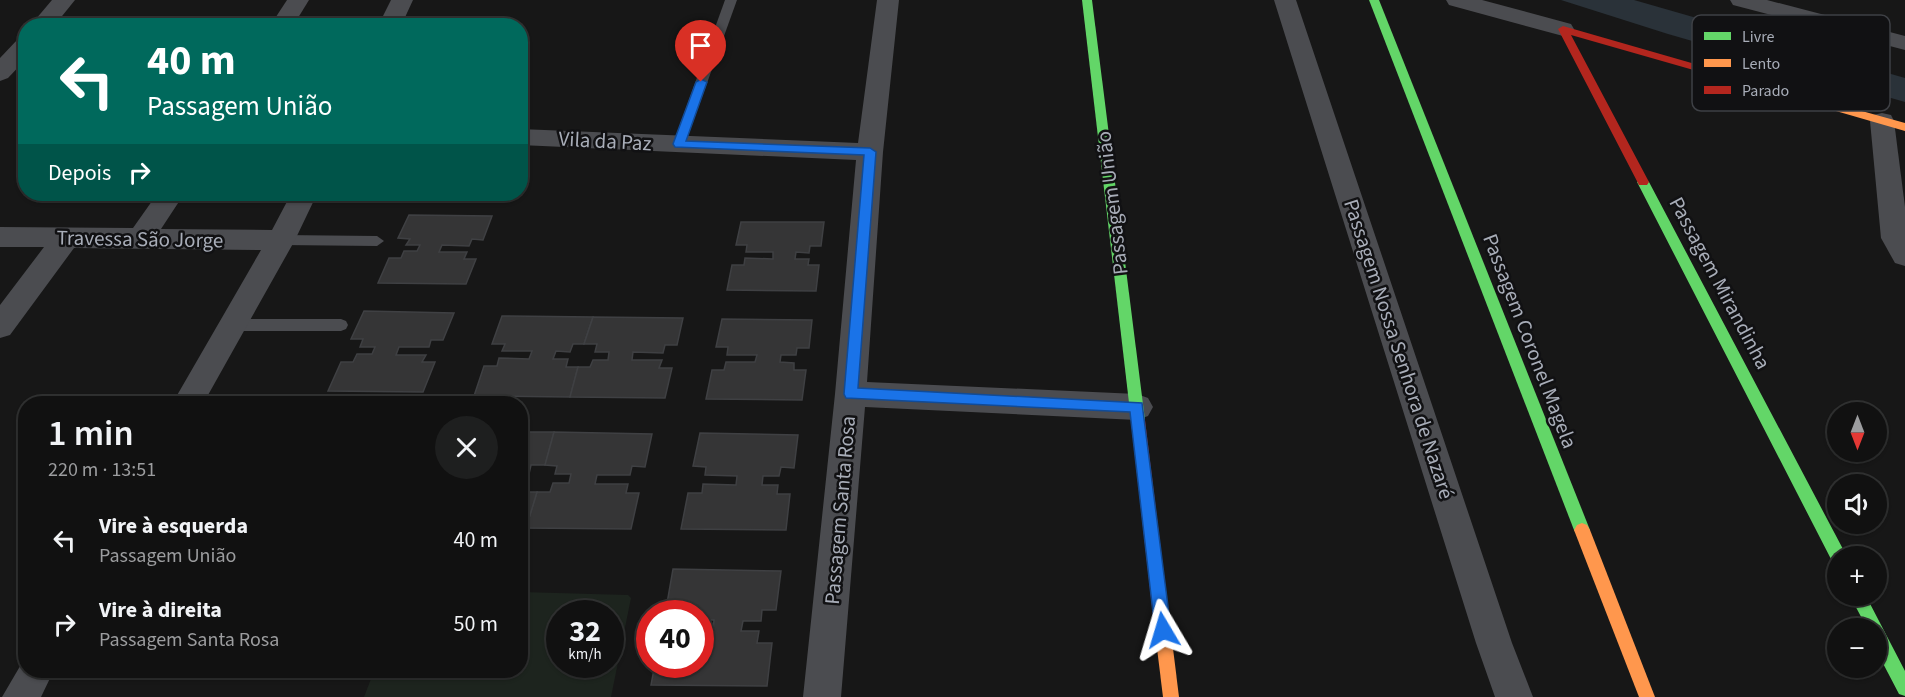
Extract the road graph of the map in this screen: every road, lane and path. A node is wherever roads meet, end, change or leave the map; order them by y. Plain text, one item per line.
1 (64, 0) edge
2 (298, 0) edge
3 (402, 0) edge
4 (731, 0) edge
5 (888, 0) edge
6 (1087, 0) edge
7 (1285, 0) edge
8 (1374, 0) edge
9 (1457, 0) edge
10 (1741, 0) edge
11 (1798, 15) edge
12 (48, 18) edge
13 (286, 18) edge
14 (393, 18) edge
15 (1563, 30) junction
16 (1890, 39) edge
17 (1905, 43) edge
18 (18, 53) edge
19 (1692, 67) edge
20 (0, 73) edge
21 (1848, 111) edge
22 (1894, 124) edge
23 (528, 137) edge
24 (679, 144) junction
25 (870, 152) junction
26 (166, 201) edge
27 (300, 201) edge
28 (0, 237) edge
29 (66, 238) junction
30 (141, 239) junction
31 (281, 240) junction
32 (377, 241) dead end
33 (1905, 256) edge
34 (232, 325) junction
35 (341, 325) dead end
36 (0, 327) edge
37 (851, 394) junction
38 (192, 396) edge
39 (1137, 407) junction
40 (1833, 546) edge
41 (1887, 652) edge
42 (32, 678) edge
43 (1905, 688) edge
44 (21, 697) edge
45 (822, 697) edge
46 (1171, 697) edge
47 (1514, 697) edge
48 (1647, 697) edge

1 - 12 street
2 - 13 street
3 - 14 street
4 - 24 lane
5 - 25 street, Passagem Santa Rosa
6 - 39 street, Passagem União
7 - 47 street, Passagem Nossa Senhora de Nazaré
8 - 48 street, Passagem Coronel Magela
9 - 15 street
10 - 11 street
15 - 19 street
15 - 40 street, Passagem Mirandinha
16 - 17 street
18 - 20 street
21 - 22 street
22 - 33 street
23 - 24 street, Vila da Paz
24 - 25 street, Vila da Paz
25 - 37 street, Passagem Santa Rosa
26 - 30 street
27 - 31 street
28 - 29 street, Travessa São Jorge
29 - 30 street, Travessa São Jorge
29 - 36 street
30 - 31 street, Travessa São Jorge
31 - 32 lane
31 - 34 street
34 - 35 lane
34 - 38 street
37 - 39 street
37 - 45 street, Passagem Santa Rosa
39 - 46 street, Passagem União
41 - 43 street
42 - 44 street

